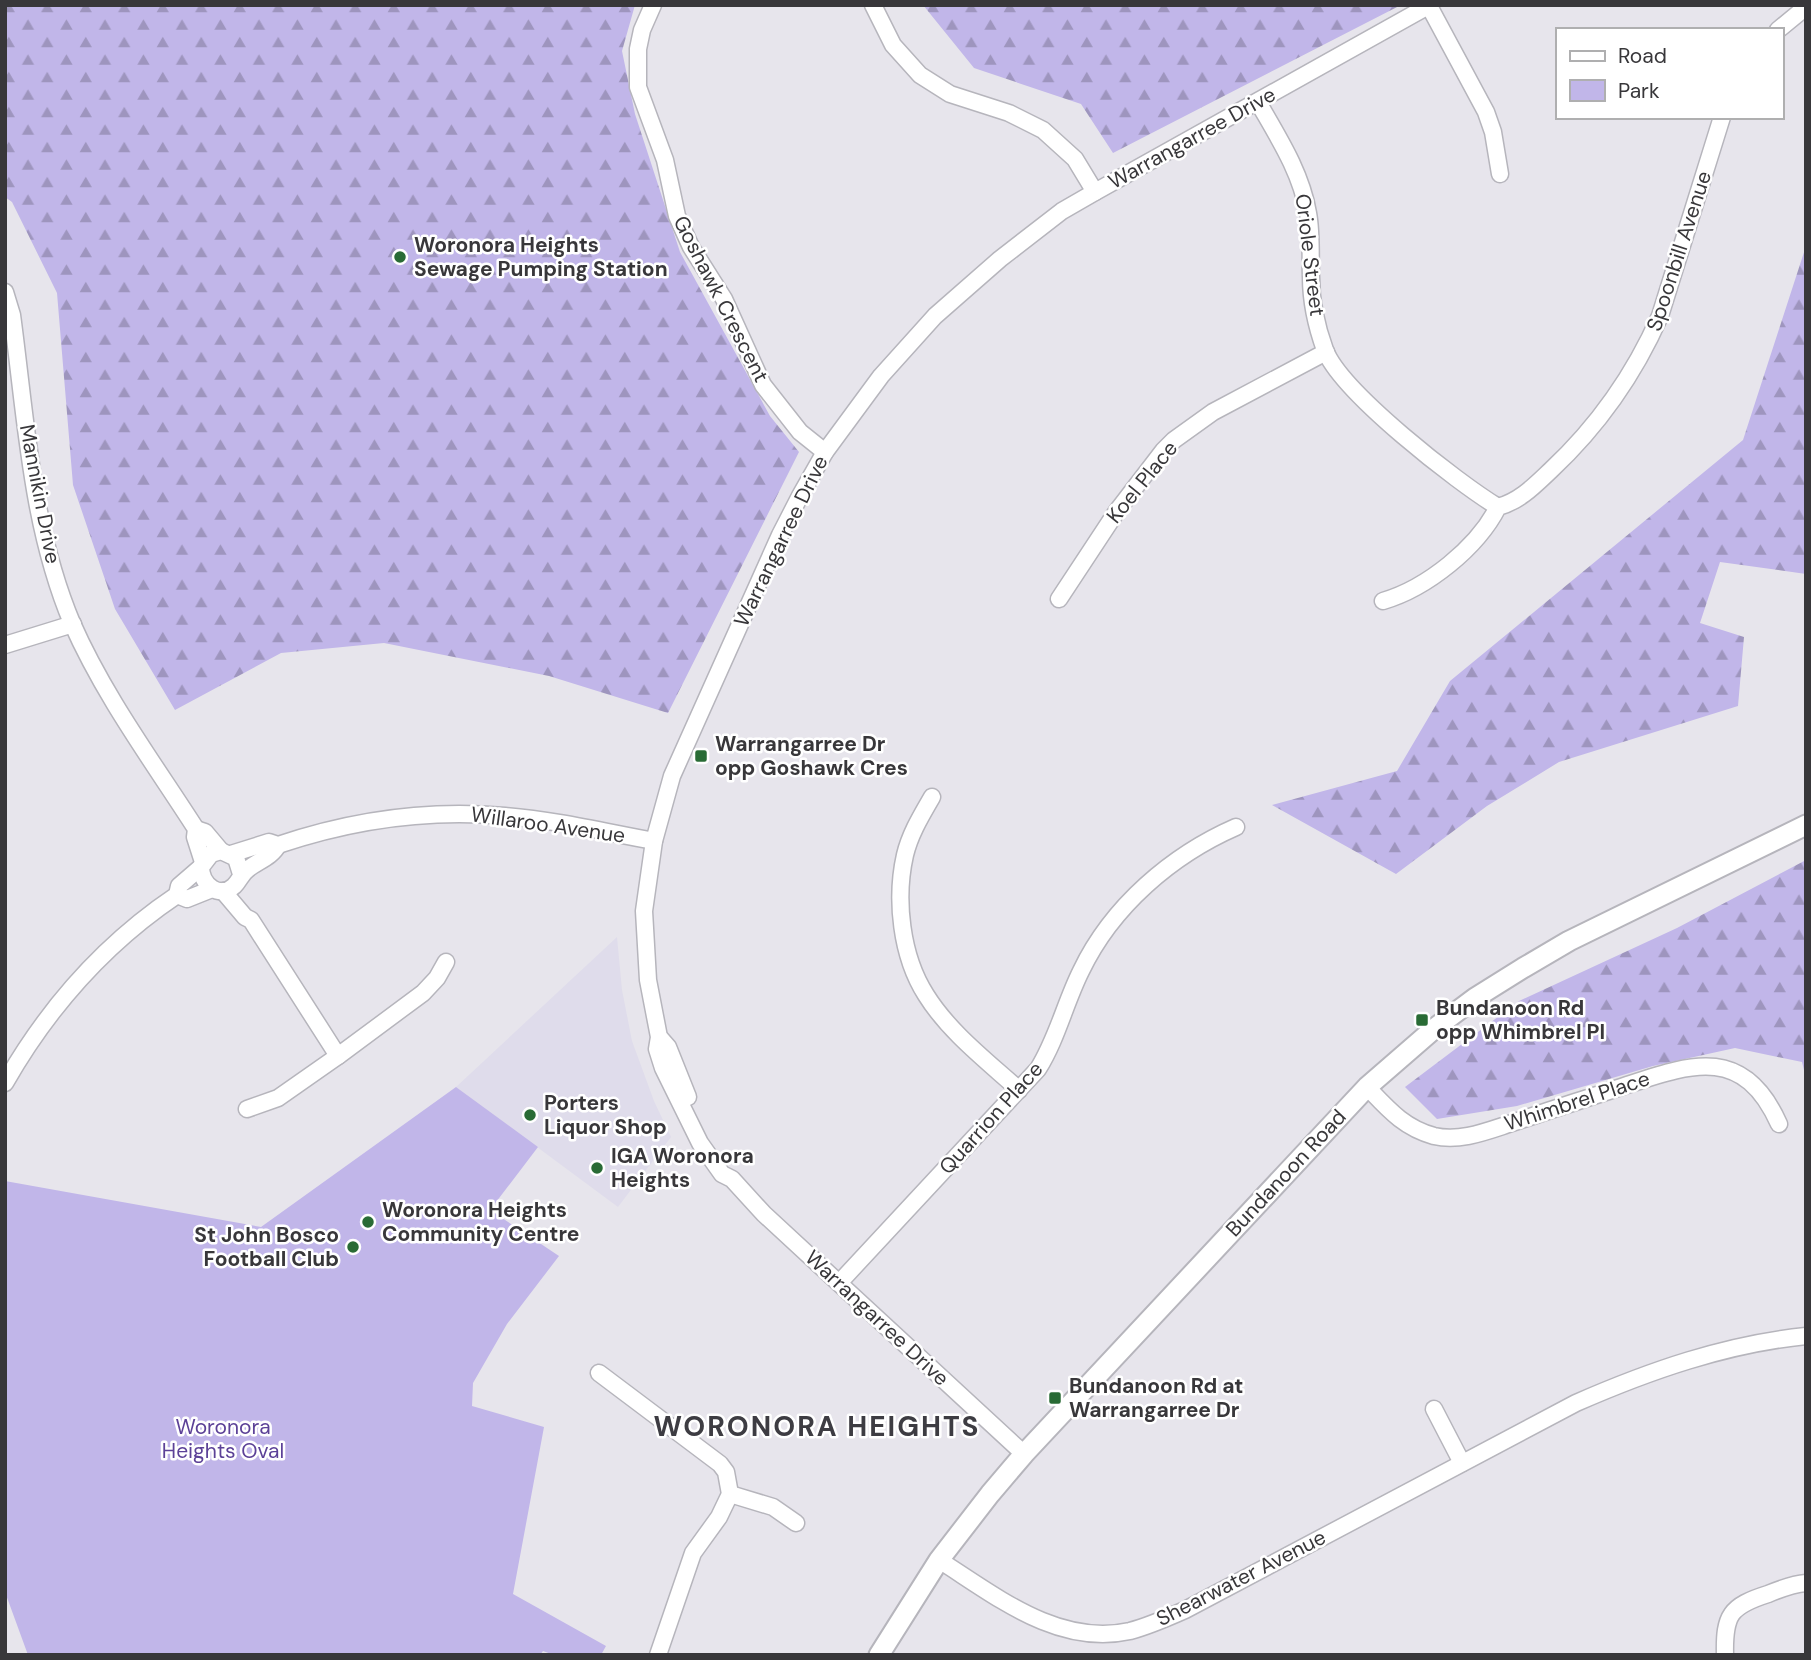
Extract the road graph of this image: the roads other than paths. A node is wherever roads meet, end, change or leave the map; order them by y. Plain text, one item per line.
1 (653, 5) edge
2 (873, 5) edge
3 (1430, 6) edge
4 (1806, 7) edge
5 (1780, 28) edge
6 (1258, 102) junction
7 (1721, 119) edge
8 (1500, 174) dead end
9 (1095, 192) junction
10 (5, 292) edge
11 (1326, 352) junction
12 (825, 452) junction
13 (1498, 507) junction
14 (1059, 599) dead end
15 (1383, 601) dead end
16 (73, 624) junction
17 (5, 645) edge
18 (932, 797) dead end
19 (1806, 825) edge
20 (1236, 827) dead end
21 (196, 829) junction
22 (653, 841) junction
23 (278, 845) junction
24 (226, 853) junction
25 (202, 864) junction
26 (239, 878) junction
27 (218, 890) junction
28 (177, 895) junction
29 (251, 920) junction
30 (446, 962) dead end
31 (338, 1056) junction
32 (5, 1083) edge
33 (1367, 1087) junction
34 (1019, 1090) junction
35 (247, 1110) dead end
36 (1779, 1124) dead end
37 (839, 1283) junction
38 (1806, 1336) edge
39 (599, 1373) dead end
40 (1434, 1409) dead end
41 (1024, 1454) junction
42 (1462, 1463) junction
43 (730, 1494) junction
44 (796, 1523) dead end
45 (939, 1560) junction
46 (1806, 1583) edge
47 (658, 1655) edge
48 (878, 1655) edge
49 (1725, 1655) edge

1 - 12 street, Goshawk Crescent
2 - 9 street
3 - 6 street, Warrangarree Drive
3 - 8 street
4 - 5 street
6 - 9 street, Warrangarree Drive
6 - 11 street, Oriole Street
7 - 13 street, Spoonbill Avenue
9 - 12 street, Warrangarree Drive
10 - 16 street, Mannikin Drive
11 - 13 street, Oriole Street
11 - 14 street, Koel Place
12 - 22 street, Warrangarree Drive
13 - 15 street, Spoonbill Avenue
16 - 17 street
16 - 21 street, Mannikin Drive
18 - 34 street
19 - 33 street, Bundanoon Road
20 - 34 street, Quarrion Place
21 - 24 street, Mannikin Drive
21 - 25 street, Mannikin Drive
22 - 23 street, Willaroo Avenue
22 - 37 street, Warrangarree Drive
23 - 24 street, Willaroo Avenue
23 - 26 street, Willaroo Avenue
24 - 25 street
24 - 26 street
25 - 27 street
25 - 28 street
26 - 27 street
26 - 29 street
27 - 28 street
27 - 29 street
28 - 32 street
29 - 31 street
30 - 31 street
31 - 35 street
33 - 36 street, Whimbrel Place
33 - 41 street, Bundanoon Road
34 - 37 street, Quarrion Place
37 - 41 street, Warrangarree Drive
38 - 42 street, Shearwater Avenue
39 - 43 street
40 - 42 street
41 - 45 street, Bundanoon Road
42 - 45 street, Shearwater Avenue
43 - 44 street
43 - 47 street
45 - 48 street, Bundanoon Road
46 - 49 street

